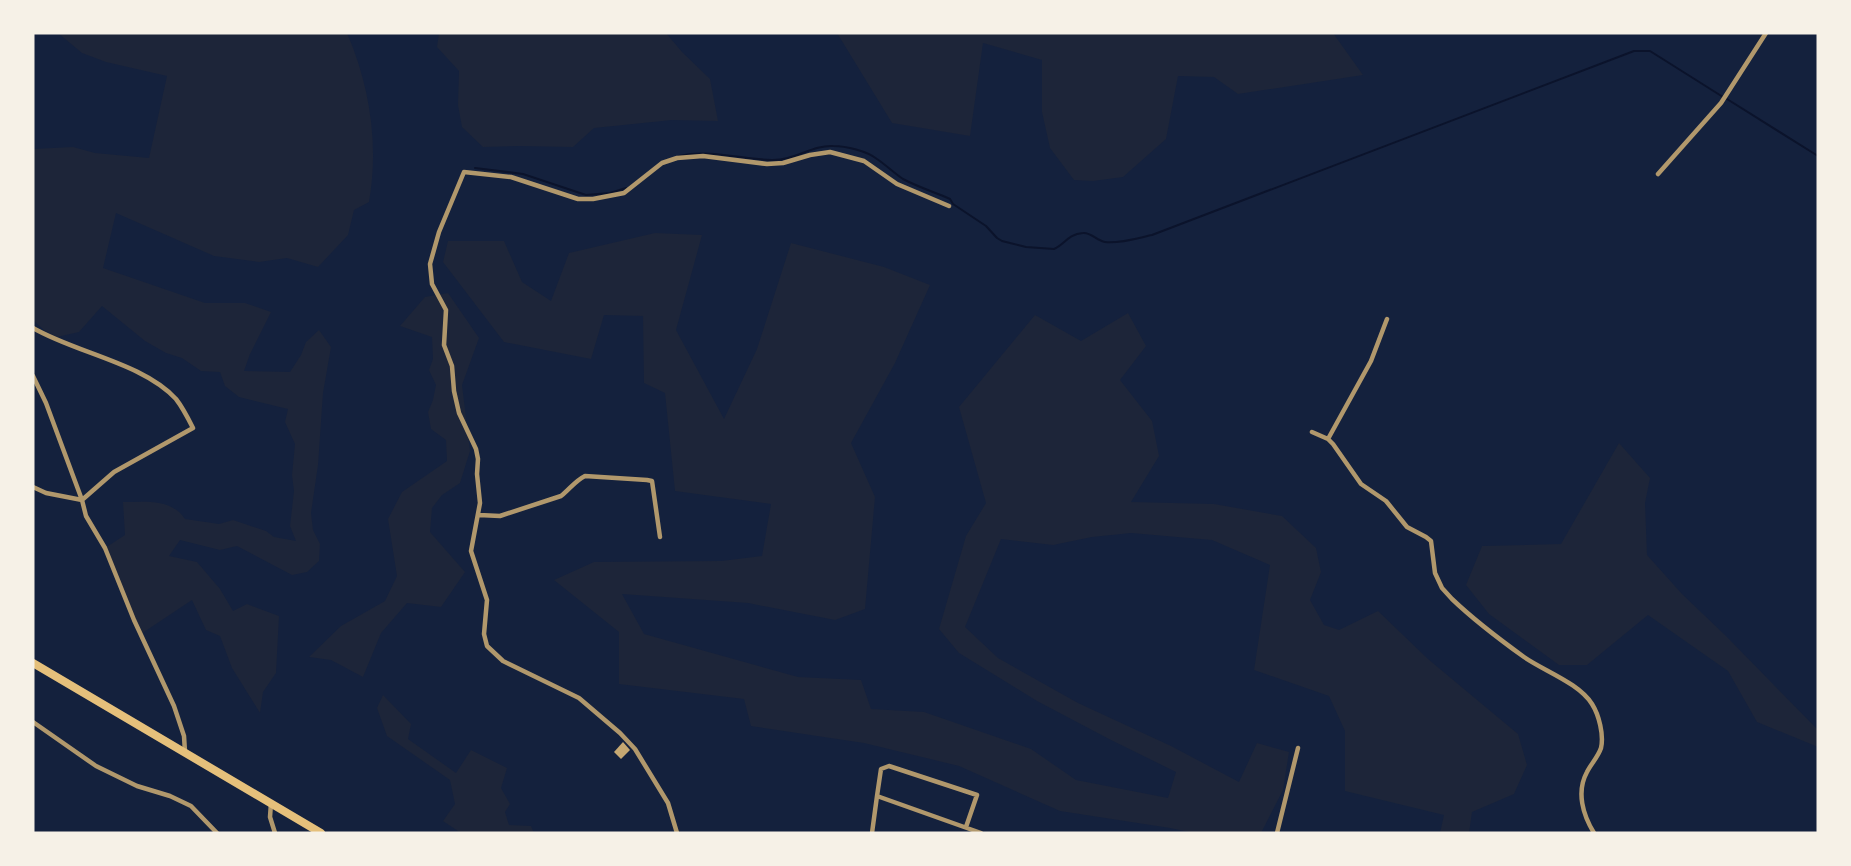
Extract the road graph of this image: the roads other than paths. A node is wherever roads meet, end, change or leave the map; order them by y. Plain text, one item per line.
1 (1766, 33) edge
2 (1658, 174) dead end
3 (949, 206) dead end
4 (1387, 319) dead end
5 (33, 328) edge
6 (33, 375) edge
7 (1312, 432) dead end
8 (1328, 440) junction
9 (33, 487) edge
10 (82, 500) junction
11 (478, 515) junction
12 (660, 537) dead end
13 (33, 663) edge
14 (33, 722) edge
15 (1298, 748) dead end
16 (184, 752) junction
17 (877, 796) junction
18 (271, 803) junction
19 (966, 827) junction
20 (217, 833) edge
21 (275, 833) edge
22 (321, 833) edge
23 (677, 833) edge
24 (872, 833) edge
25 (981, 833) edge
26 (1277, 833) edge
27 (1594, 833) edge

1 - 2 street
3 - 11 street
4 - 8 street
5 - 10 street
6 - 10 street
7 - 8 street
8 - 27 street
9 - 10 street
10 - 16 street
11 - 12 street
11 - 23 street
13 - 16 highway
14 - 20 street
15 - 26 street
16 - 18 highway
17 - 19 street
17 - 19 street
17 - 24 street
18 - 21 street
18 - 22 highway
19 - 25 street

